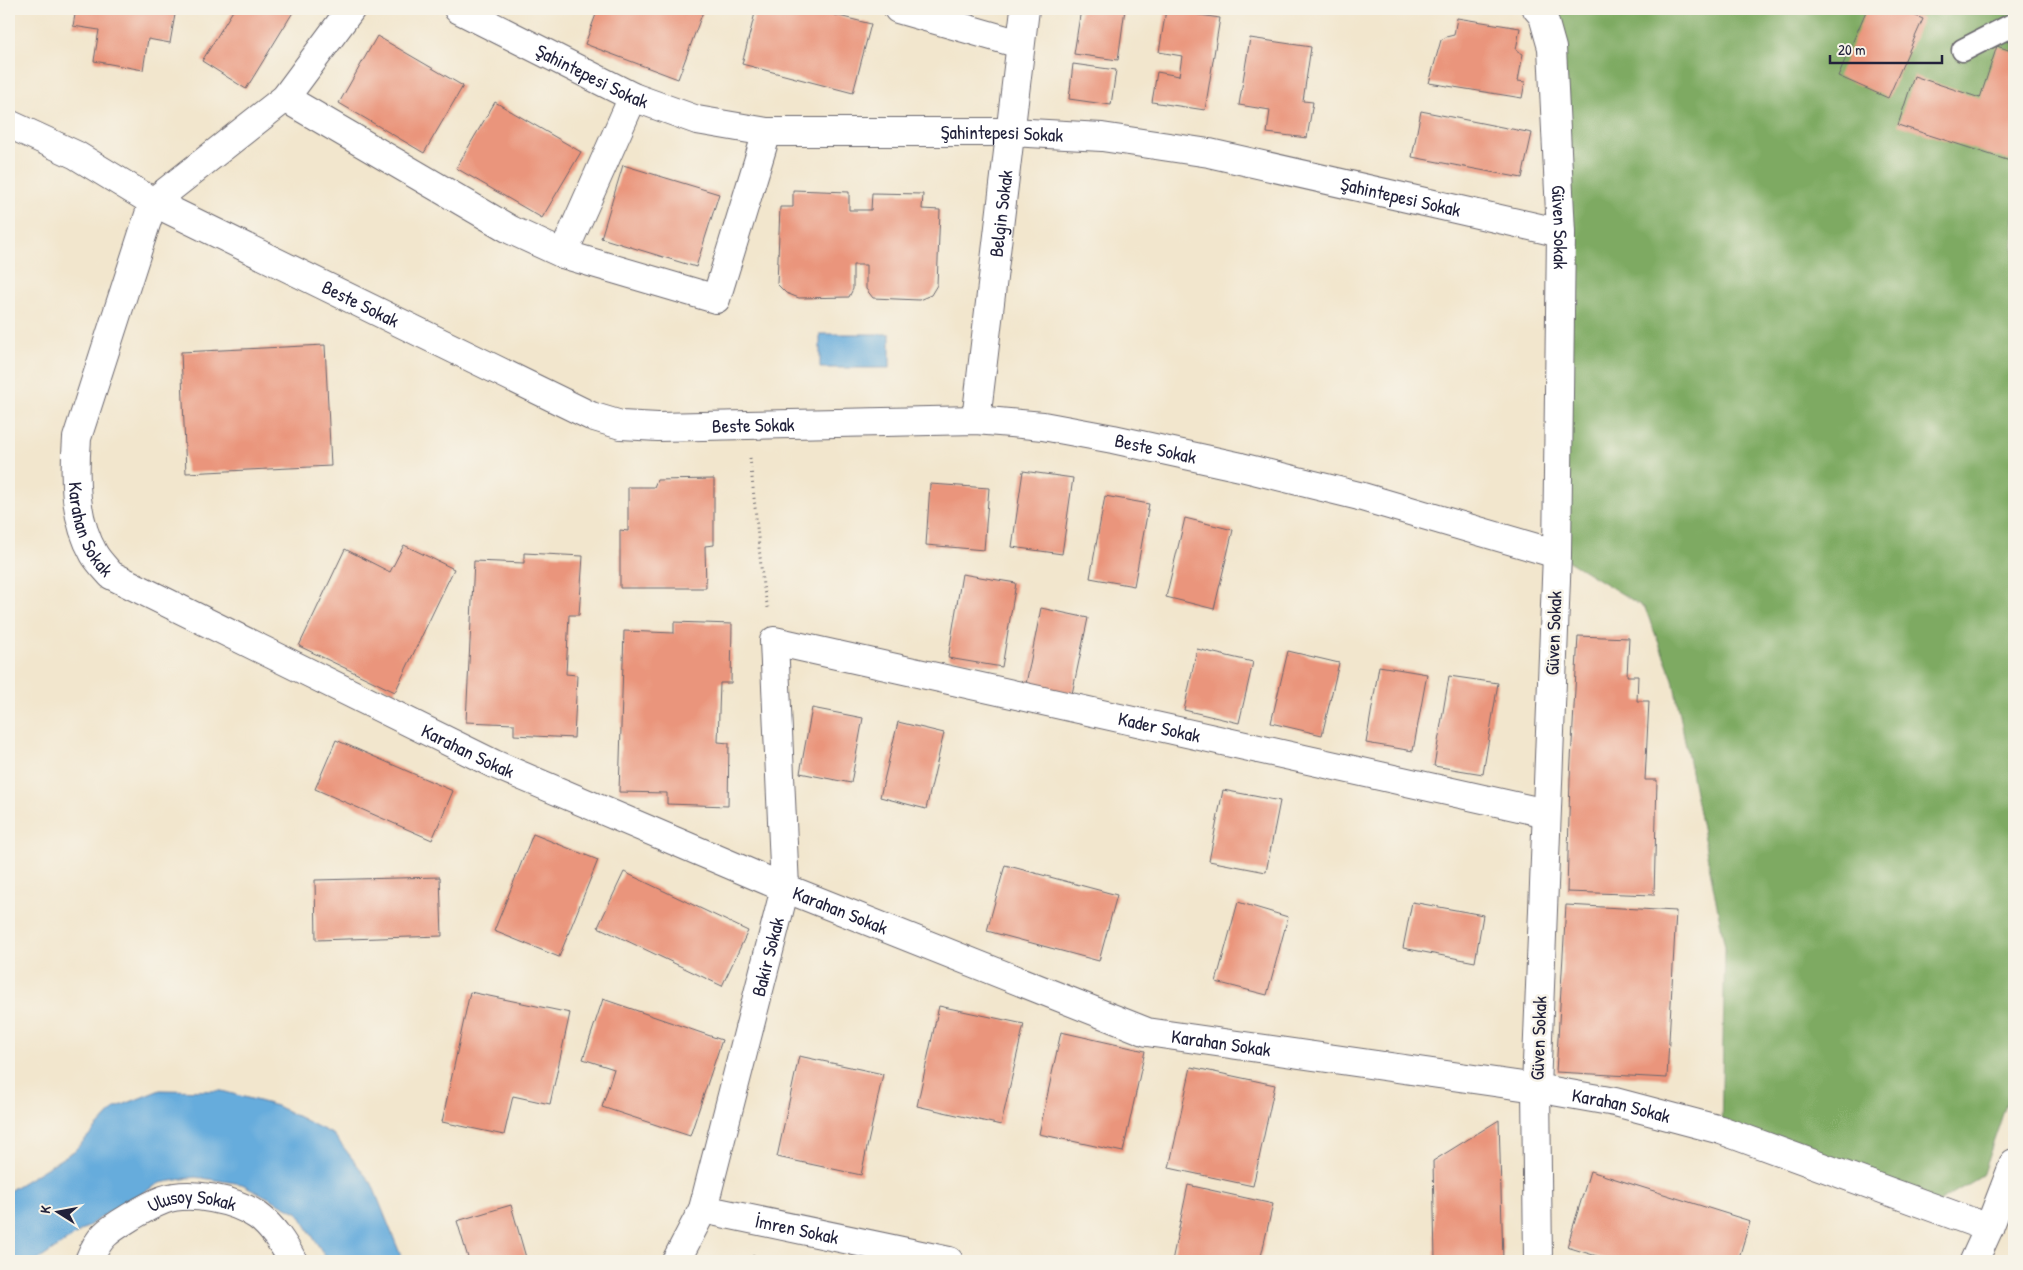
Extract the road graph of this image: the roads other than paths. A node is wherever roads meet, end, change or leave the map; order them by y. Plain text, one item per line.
1 (351, 9) edge
2 (458, 9) edge
3 (898, 9) edge
4 (1025, 9) edge
5 (1537, 9) edge
6 (2014, 24) edge
7 (1020, 44) junction
8 (1962, 50) dead end
9 (632, 97) junction
10 (285, 98) junction
11 (9, 124) edge
12 (767, 132) junction
13 (1011, 132) junction
14 (153, 202) junction
15 (1561, 233) junction
16 (563, 254) junction
17 (976, 420) junction
18 (1557, 554) junction
19 (774, 641) joint
20 (1546, 813) junction
21 (785, 888) junction
22 (1536, 1088) junction
23 (2014, 1163) edge
24 (703, 1209) junction
25 (1989, 1228) junction
26 (89, 1261) edge
27 (293, 1261) edge
28 (676, 1261) edge
29 (949, 1261) edge
30 (1538, 1261) edge
31 (1974, 1261) edge

1 - 10 street
2 - 9 street, Şahintepesi Sokak
3 - 7 street
4 - 7 street, Belgin Sokak
5 - 15 street, Güven Sokak
6 - 8 lane
7 - 13 street, Belgin Sokak
9 - 12 street, Şahintepesi Sokak
9 - 16 street
10 - 14 street
10 - 16 street
11 - 14 street, Beste Sokak
12 - 13 street, Şahintepesi Sokak
12 - 16 street
13 - 15 street, Şahintepesi Sokak
13 - 17 street, Belgin Sokak
14 - 17 street, Beste Sokak
14 - 21 street, Karahan Sokak
15 - 18 street, Güven Sokak
17 - 18 street, Beste Sokak
18 - 20 street, Güven Sokak
19 - 20 street, Kader Sokak
19 - 21 street, Bakir Sokak
20 - 22 street, Güven Sokak
21 - 22 street, Karahan Sokak
21 - 24 street, Bakir Sokak
22 - 25 street, Karahan Sokak
22 - 30 street, Güven Sokak
23 - 25 street
24 - 28 street, Bakir Sokak
24 - 29 street, İmren Sokak
25 - 31 street
26 - 27 street, Ulusoy Sokak

